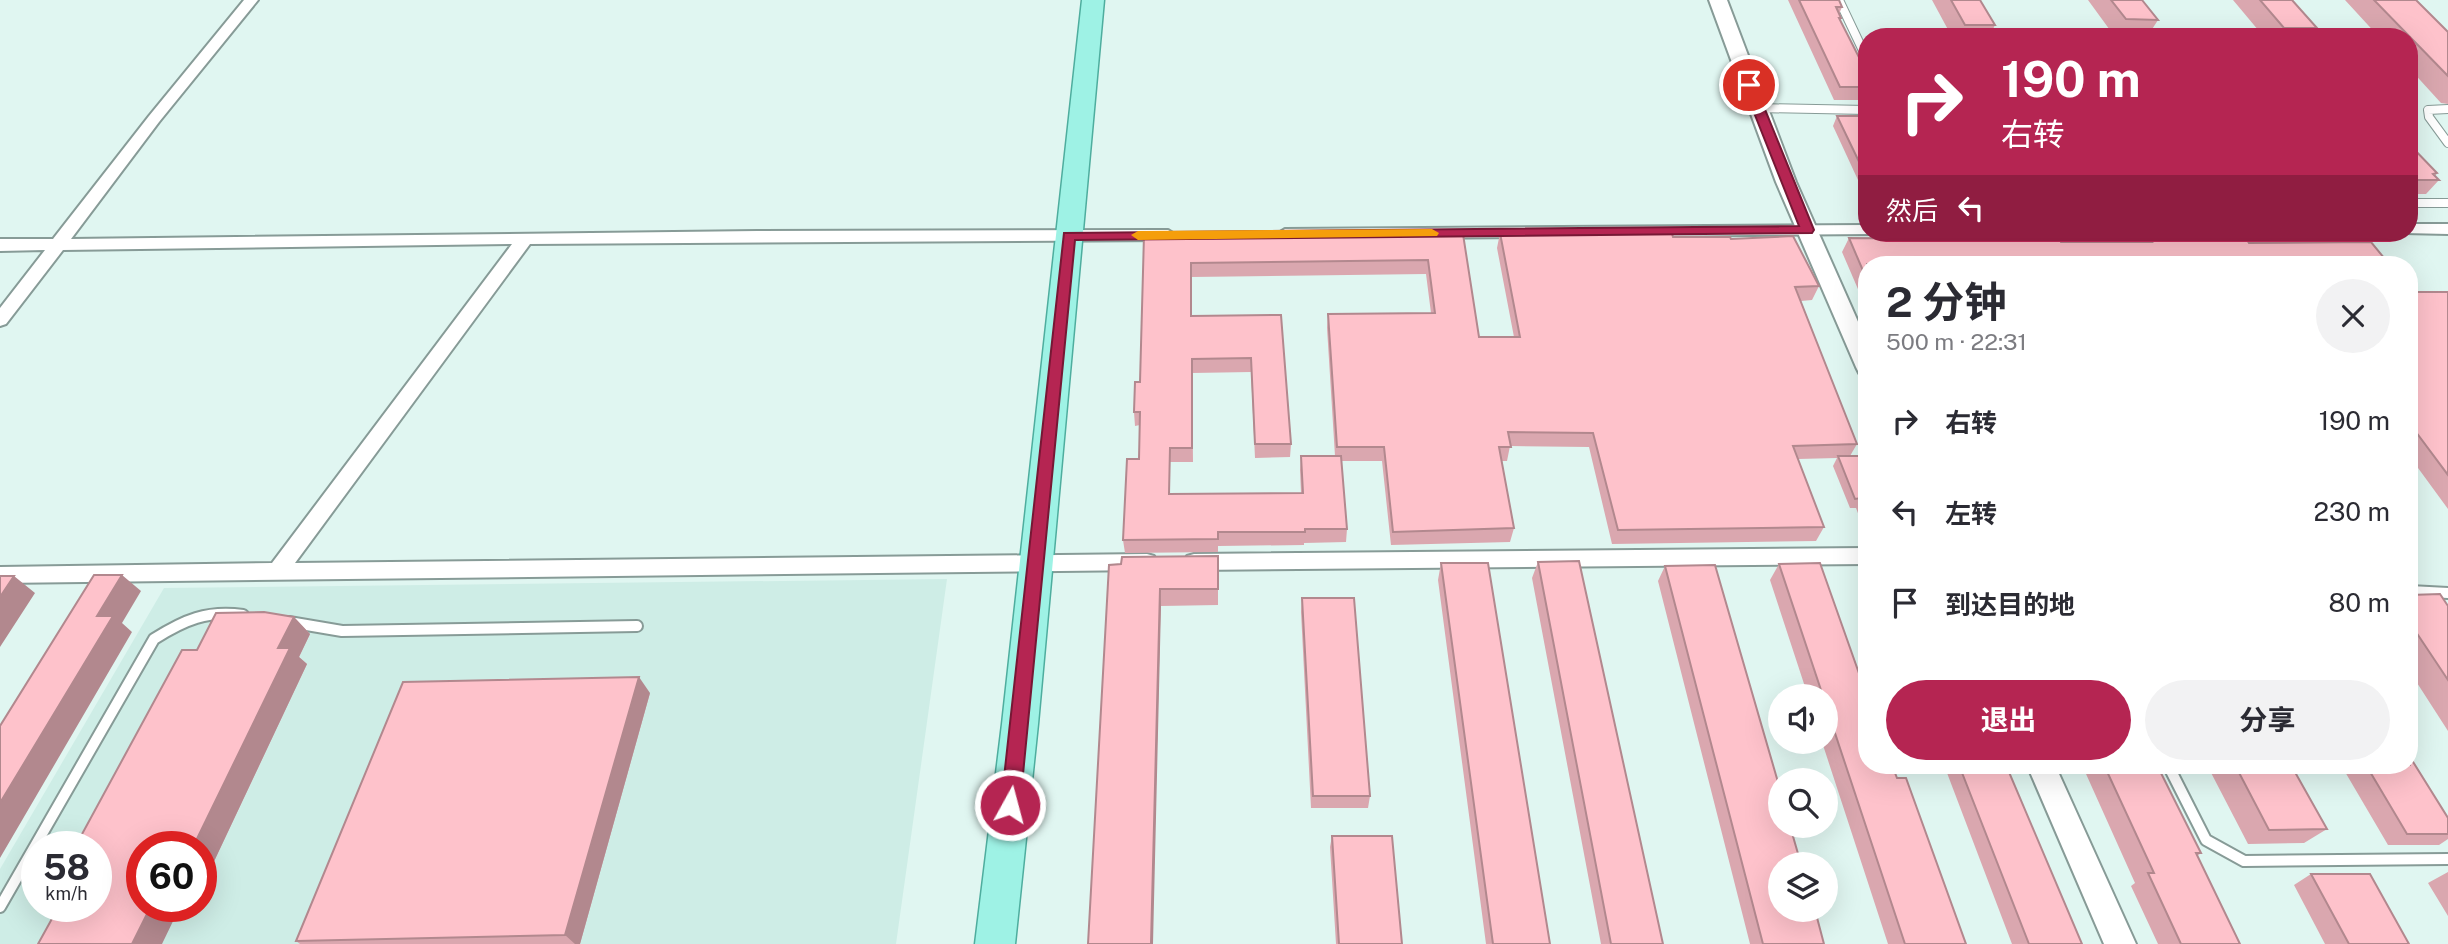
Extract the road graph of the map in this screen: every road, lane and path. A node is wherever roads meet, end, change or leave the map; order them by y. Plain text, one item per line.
1 (251, 0) edge
2 (1093, 0) edge
3 (1718, 0) edge
4 (1839, 0) edge
5 (1858, 40) edge
6 (1758, 108) junction
7 (2448, 109) edge
8 (1858, 110) edge
9 (2448, 143) edge
10 (2418, 203) edge
11 (2448, 203) edge
12 (2418, 229) edge
13 (2448, 229) edge
14 (1807, 230) junction
15 (1858, 230) edge
16 (1264, 234) edge
17 (1180, 235) edge
18 (1069, 236) junction
19 (526, 238) junction
20 (58, 244) junction
21 (0, 245) edge
22 (0, 320) edge
23 (1858, 346) edge
24 (1858, 556) edge
25 (1036, 563) junction
26 (277, 572) junction
27 (0, 575) edge
28 (2418, 591) edge
29 (2448, 593) edge
30 (251, 616) edge
31 (277, 620) edge
32 (637, 626) dead end
33 (2045, 774) edge
34 (2173, 774) edge
35 (2448, 859) edge
36 (0, 907) edge
37 (995, 944) edge
38 (2120, 944) edge

1 - 20 street
2 - 18 main road
3 - 6 street
4 - 5 lane
6 - 8 lane
6 - 14 street
7 - 9 lane
10 - 11 lane
12 - 13 street
14 - 15 street
14 - 16 street
14 - 23 street
17 - 18 street
18 - 19 street
18 - 25 main road
19 - 20 street
19 - 26 street
20 - 21 street
20 - 22 street
24 - 25 street
25 - 26 street
25 - 37 main road
26 - 27 street
28 - 29 lane
30 - 36 lane
31 - 32 lane
33 - 38 street
34 - 35 lane

